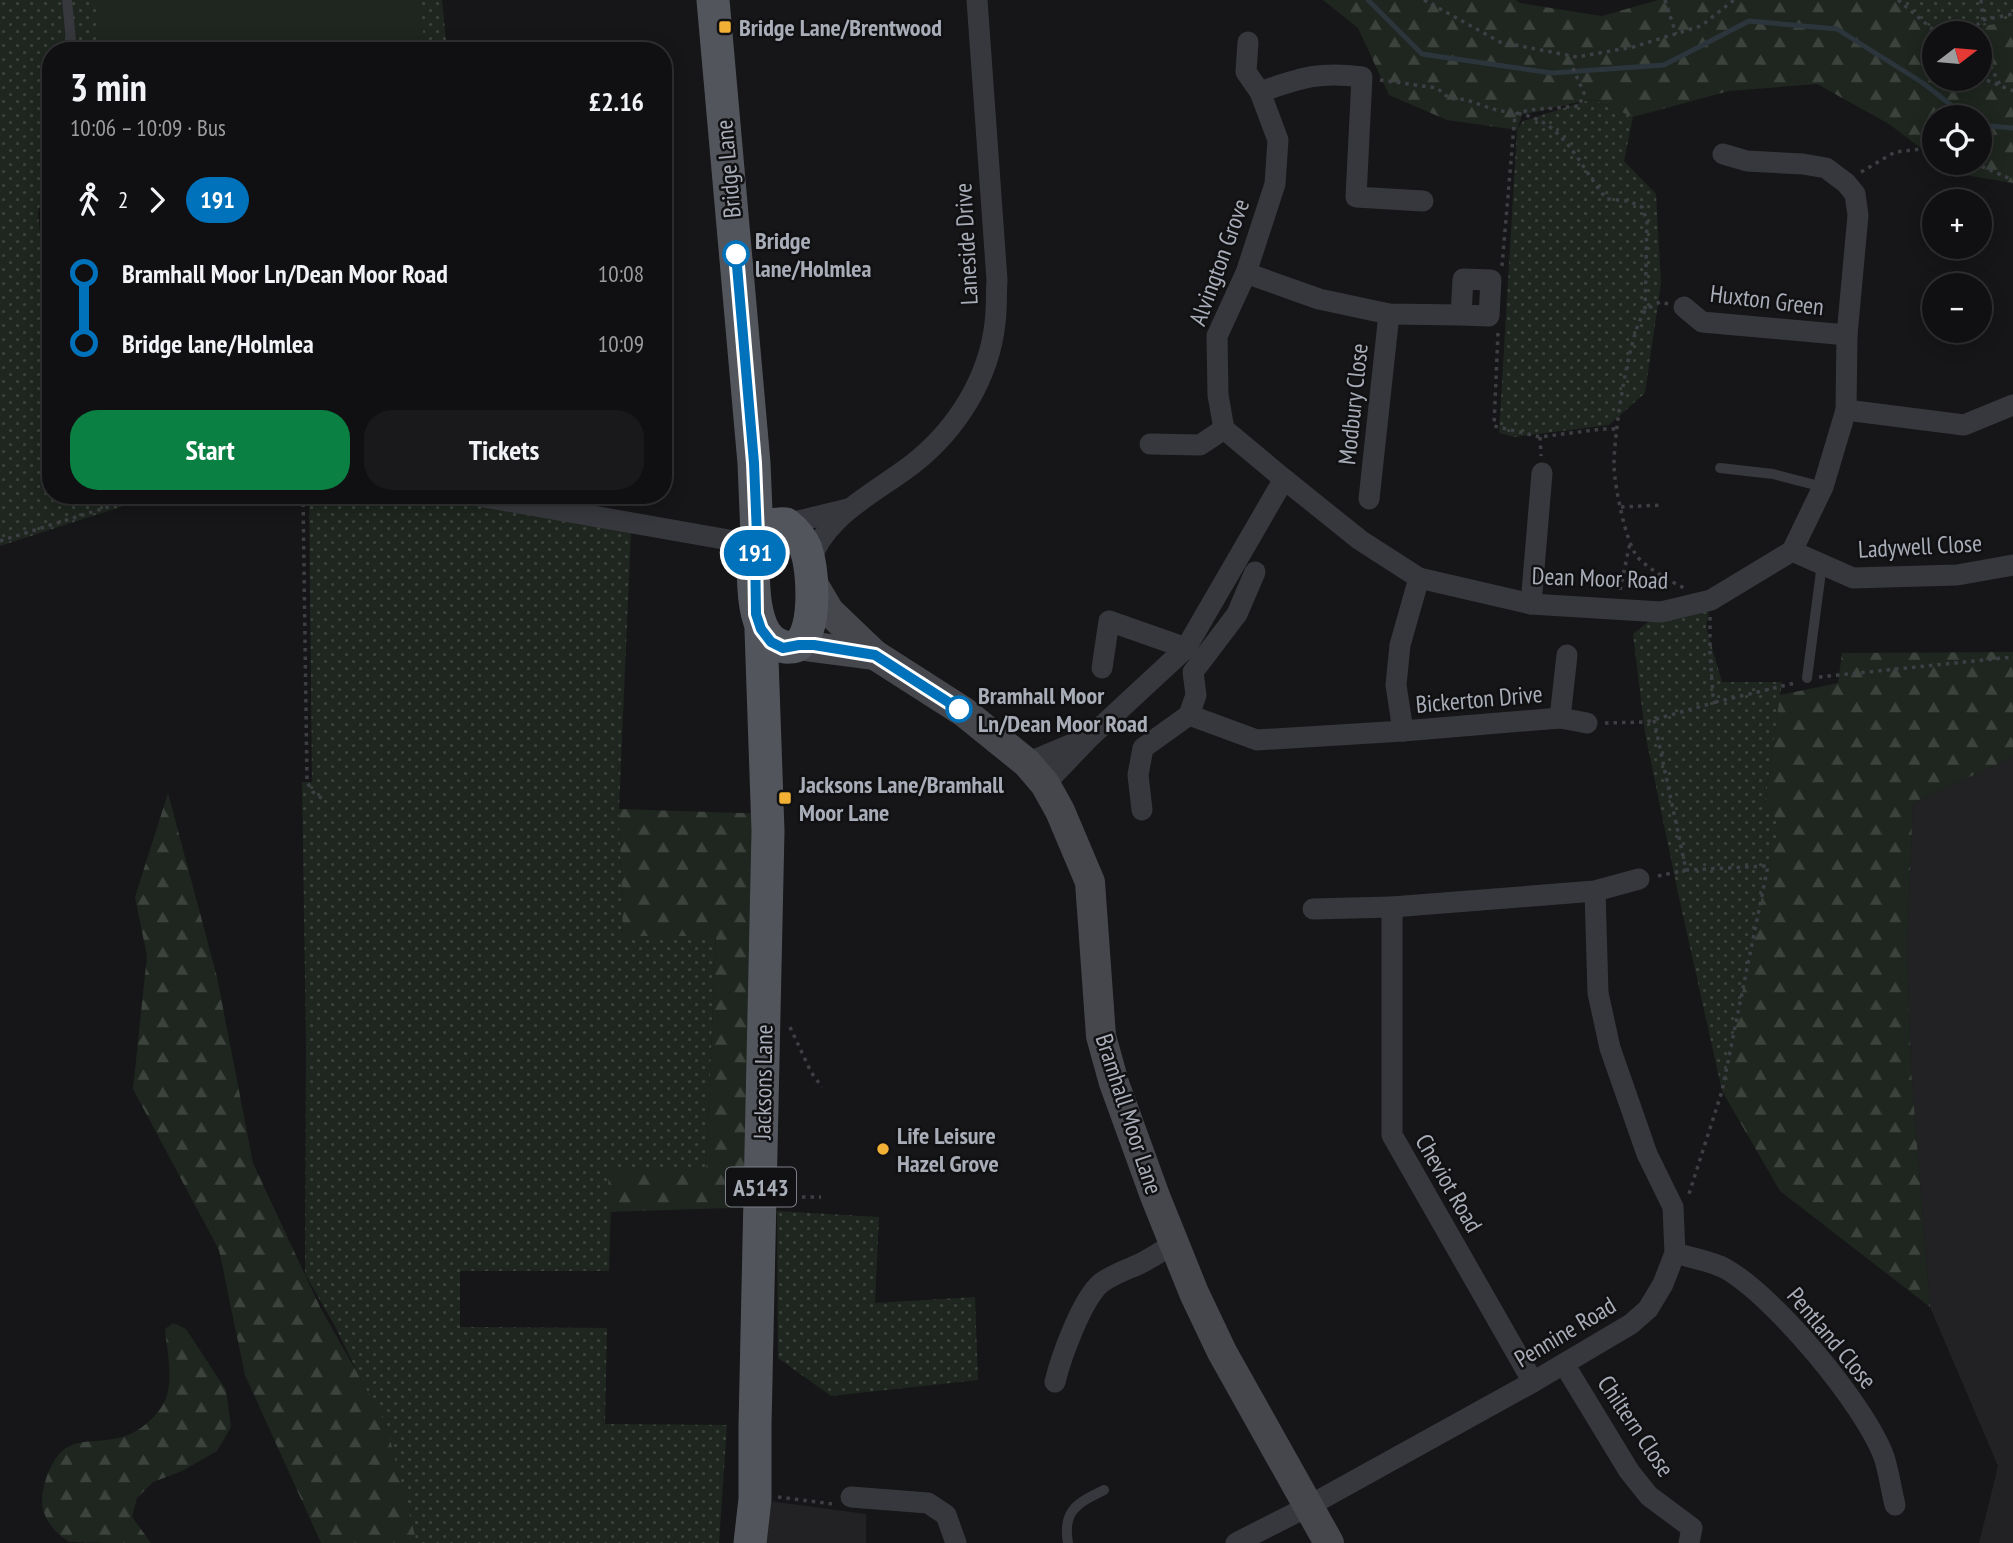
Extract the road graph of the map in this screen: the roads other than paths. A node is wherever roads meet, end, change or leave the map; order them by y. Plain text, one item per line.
1 (67, 0) edge
2 (713, 0) edge
3 (977, 0) edge
4 (71, 42) edge
5 (1248, 42) dead end
6 (1259, 92) junction
7 (1723, 154) dead end
8 (1423, 201) dead end
9 (1246, 273) junction
10 (1684, 307) road end
11 (1389, 314) junction
12 (1461, 314) dead end
13 (1847, 335) junction
14 (2013, 405) edge
15 (1846, 410) junction
16 (1224, 429) junction
17 (1150, 444) dead end
18 (1720, 468) dead end
19 (1542, 473) dead end
20 (1284, 480) junction
21 (1823, 487) junction
22 (1369, 499) dead end
23 (525, 504) edge
24 (848, 509) junction
25 (770, 532) junction
26 (1792, 551) junction
27 (1822, 564) junction
28 (2013, 565) edge
29 (1255, 572) dead end
30 (809, 573) junction
31 (1419, 578) junction
32 (1531, 604) junction
33 (761, 629) junction
34 (796, 646) junction
35 (1186, 648) junction
36 (875, 655) junction
37 (1567, 655) dead end
38 (1102, 668) dead end
39 (1807, 678) road end
40 (1189, 715) junction
41 (1560, 718) junction
42 (1587, 723) road end
43 (1403, 731) junction
44 (1036, 773) junction
45 (1142, 810) dead end
46 (768, 831) junction
47 (1639, 879) road end
48 (1595, 891) junction
49 (1392, 907) junction
50 (1313, 909) dead end
51 (1174, 1244) junction
52 (1675, 1244) junction
53 (1564, 1364) junction
54 (1055, 1382) dead end
55 (1533, 1382) junction
56 (1104, 1490) dead end
57 (851, 1497) road end
58 (1895, 1505) dead end
59 (1307, 1507) junction
60 (750, 1543) edge
61 (956, 1543) edge
62 (1068, 1543) edge
63 (1236, 1543) edge
64 (1328, 1543) edge
65 (1689, 1543) edge

1 - 4 lane
2 - 25 main road, Bridge Lane
3 - 24 street, Laneside Drive
5 - 6 street, Alvington Grove
6 - 8 street
6 - 9 street, Alvington Grove
7 - 13 street
9 - 11 street
9 - 16 street, Alvington Grove
10 - 13 street, Huxton Green
11 - 12 street
11 - 22 street, Modbury Close
13 - 15 street
14 - 15 street
15 - 21 street
16 - 17 street
16 - 20 street
18 - 21 lane
19 - 32 street
20 - 31 street, Dean Moor Road
20 - 35 street
21 - 26 street
23 - 25 street
24 - 25 street, Laneside Drive
24 - 30 street, Laneside Drive
25 - 30 main road, Jacksons Lane
25 - 33 main road, Bridge Lane
26 - 27 street, Ladywell Close
26 - 32 street, Dean Moor Road
27 - 28 street, Ladywell Close
27 - 39 lane
29 - 40 street
30 - 34 main road, Jacksons Lane
30 - 36 street, Bramhall Moor Lane
31 - 32 street, Dean Moor Road
31 - 43 street, Bickerton Drive
33 - 34 main road
33 - 46 main road, Jacksons Lane / A5143
34 - 36 street, Bramhall Moor Lane
34 - 46 main road, Jacksons Lane / A5143
35 - 38 street
35 - 44 street
36 - 44 street, Bramhall Moor Lane
37 - 41 street, Bickerton Drive
40 - 43 street, Bickerton Drive
40 - 45 street
41 - 42 street, Bickerton Drive
41 - 43 street, Bickerton Drive
44 - 51 street, Bramhall Moor Lane
46 - 60 main road, Jacksons Lane / A5143
47 - 48 street
48 - 49 street
48 - 52 street
49 - 50 street
49 - 55 street, Cheviot Road
51 - 54 street
51 - 59 street, Bramhall Moor Lane
52 - 53 street, Pennine Road
52 - 58 street, Pentland Close
53 - 55 street, Pennine Road
53 - 65 street, Chiltern Close
55 - 59 street, Pennine Road
56 - 62 lane
57 - 61 street
59 - 63 street, Pennine Road
59 - 64 street, Bramhall Moor Lane

